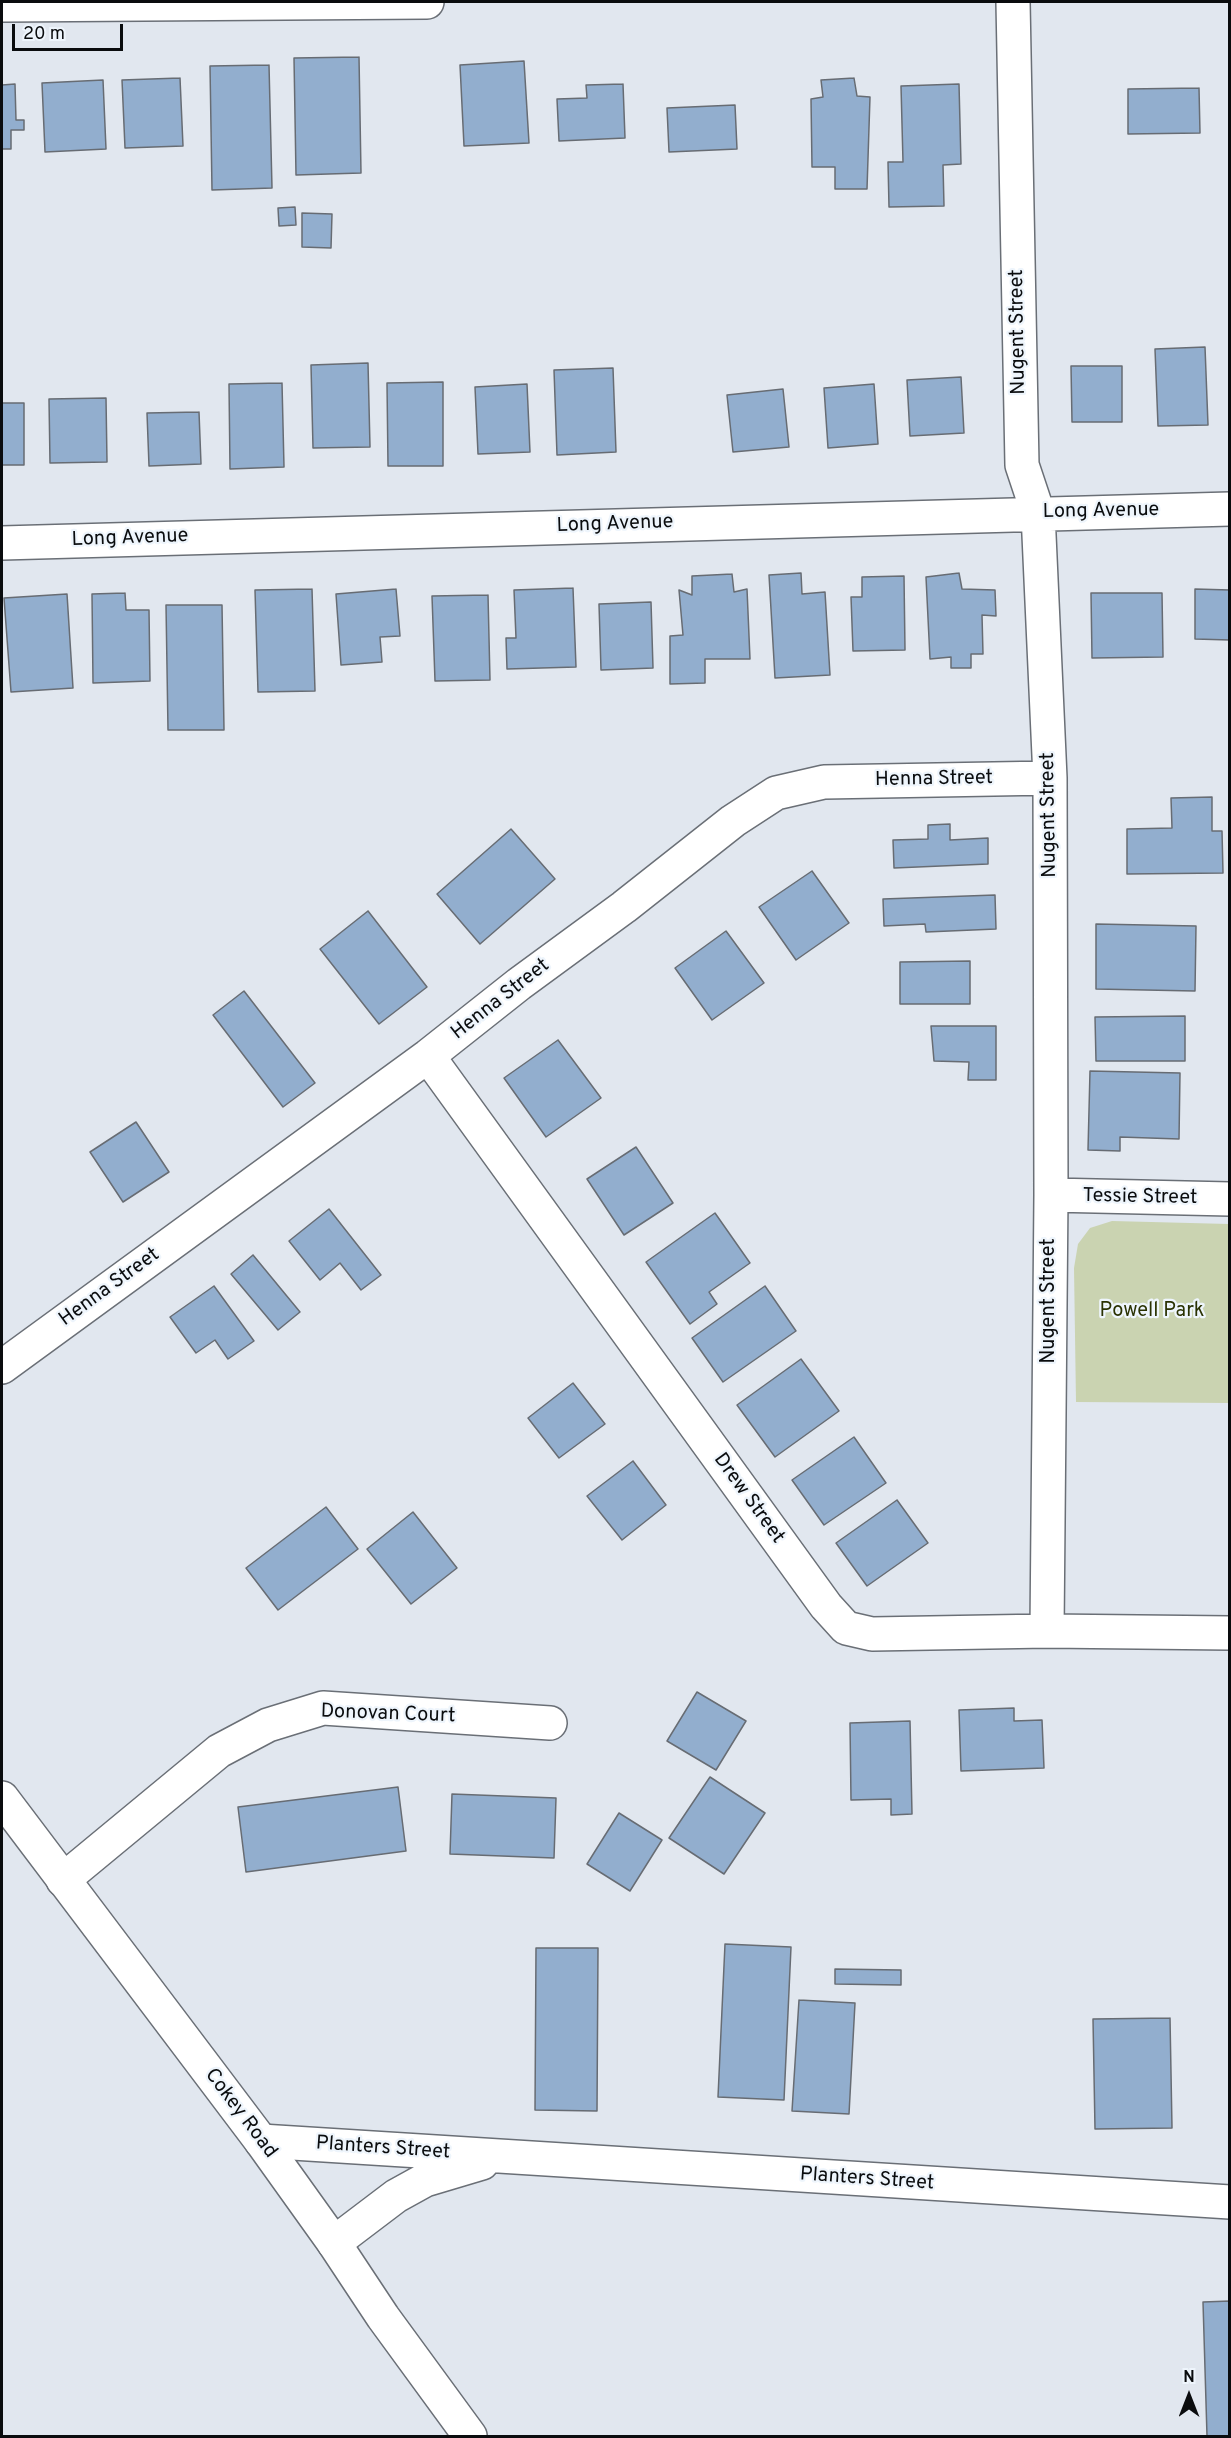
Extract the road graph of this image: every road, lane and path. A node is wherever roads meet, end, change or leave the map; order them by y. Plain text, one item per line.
1 (427, 2) edge
2 (1013, 2) edge
3 (2, 5) edge
4 (1230, 509) edge
5 (1038, 513) junction
6 (2, 543) edge
7 (1050, 778) junction
8 (428, 1056) junction
9 (1051, 1196) junction
10 (1230, 1199) edge
11 (2, 1367) edge
12 (1047, 1631) junction
13 (1230, 1633) edge
14 (550, 1723) dead end
15 (2, 1798) edge
16 (63, 1880) junction
17 (261, 2141) junction
18 (504, 2157) junction
19 (1230, 2202) edge
20 (334, 2243) junction
21 (471, 2436) edge

1 - 3 street
2 - 5 street, Nugent Street
4 - 5 street, Long Avenue
5 - 6 street, Long Avenue
5 - 7 street, Nugent Street
7 - 8 street, Henna Street
7 - 9 street, Nugent Street
8 - 11 street, Henna Street
8 - 12 street, Drew Street
9 - 10 street, Tessie Street
9 - 12 street, Nugent Street
12 - 13 street, Drew Street
14 - 16 street, Donovan Court
15 - 16 street, Cokey Road
16 - 17 street, Cokey Road
17 - 18 street, Planters Street
17 - 20 street, Cokey Road
18 - 19 street, Planters Street
18 - 20 street, Planters Street
20 - 21 street, Cokey Road

